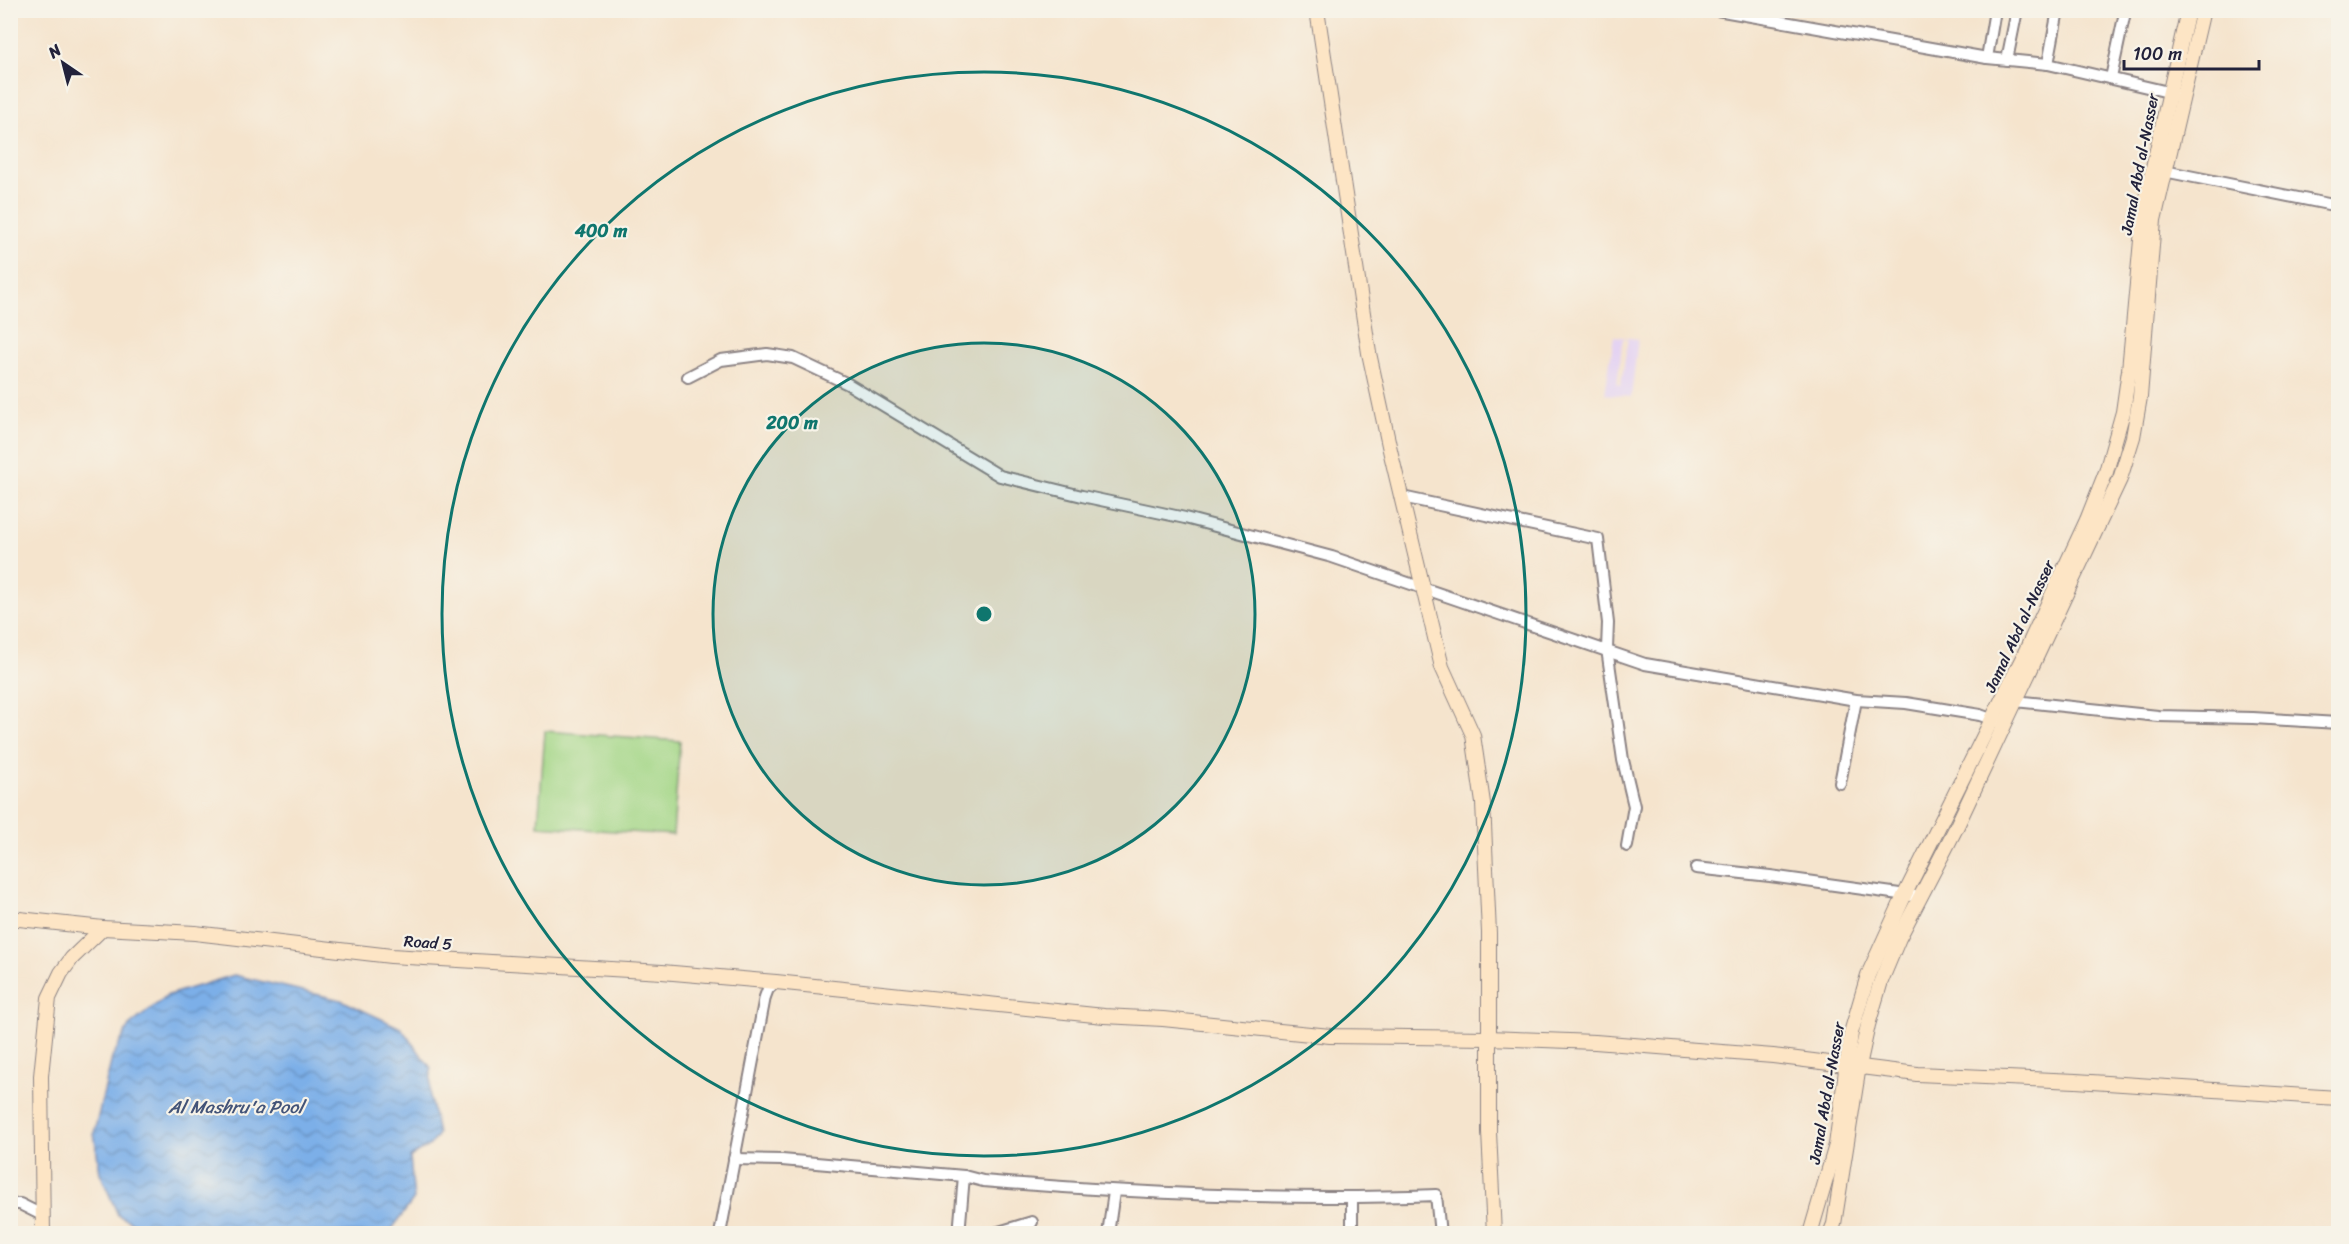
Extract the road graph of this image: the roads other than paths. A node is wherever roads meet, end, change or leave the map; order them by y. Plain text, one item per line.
1 (1317, 10) edge
2 (1717, 10) edge
3 (1995, 10) edge
4 (2017, 10) edge
5 (2058, 10) edge
6 (2188, 10) edge
7 (2203, 10) edge
8 (2124, 16) dead end
9 (1987, 58) junction
10 (2007, 60) junction
11 (2048, 64) junction
12 (2111, 78) junction
13 (2176, 94) junction
14 (2163, 171) junction
15 (2338, 206) edge
16 (688, 376) dead end
17 (1402, 496) junction
18 (1422, 587) junction
19 (1607, 649) junction
20 (1856, 700) junction
21 (2015, 700) junction
22 (1999, 722) junction
23 (2338, 723) edge
24 (1840, 783) dead end
25 (1627, 846) dead end
26 (1696, 868) dead end
27 (1905, 894) junction
28 (1921, 897) junction
29 (10, 918) edge
30 (103, 928) junction
31 (776, 982) junction
32 (1489, 1038) junction
33 (1852, 1066) junction
34 (2338, 1098) edge
35 (734, 1159) junction
36 (964, 1176) junction
37 (1114, 1192) junction
38 (1352, 1199) junction
39 (10, 1204) edge
40 (42, 1215) junction
41 (43, 1233) edge
42 (720, 1233) edge
43 (959, 1233) edge
44 (992, 1233) edge
45 (1022, 1233) edge
46 (1108, 1233) edge
47 (1352, 1233) edge
48 (1440, 1233) edge
49 (1494, 1233) edge
50 (1810, 1233) edge
51 (1830, 1233) edge

1 - 17 main road
2 - 9 street
3 - 9 street
4 - 10 street
5 - 11 street
6 - 13 main road, Jamal Abd al-Nasser
7 - 13 main road, Jamal Abd al-Nasser
8 - 12 street
9 - 10 street
10 - 11 street
11 - 12 street
12 - 13 street
13 - 14 main road, Jamal Abd al-Nasser
13 - 22 main road, Jamal Abd al-Nasser
14 - 15 street
14 - 21 main road, Jamal Abd al-Nasser
16 - 18 street
17 - 18 main road
17 - 19 street
18 - 19 street
18 - 32 main road
19 - 20 street
19 - 25 street
20 - 22 street
20 - 24 street
21 - 22 main road, Jamal Abd al-Nasser
21 - 23 street
22 - 27 main road, Jamal Abd al-Nasser
22 - 28 main road, Jamal Abd al-Nasser
26 - 27 street
27 - 28 street
27 - 33 main road, Jamal Abd al-Nasser
28 - 33 main road, Jamal Abd al-Nasser
29 - 30 main road, Road 5
30 - 31 main road, Road 5
30 - 40 main road
31 - 32 main road, Road 5
31 - 35 street
32 - 33 main road, Road 5
32 - 49 main road
33 - 34 main road, Road 5
33 - 50 main road, Jamal Abd al-Nasser
33 - 51 main road, Jamal Abd al-Nasser
35 - 36 street
35 - 42 street
36 - 37 street
36 - 43 street
37 - 38 street
37 - 46 street
38 - 47 street
38 - 48 street
39 - 40 street
40 - 41 main road
44 - 45 street

